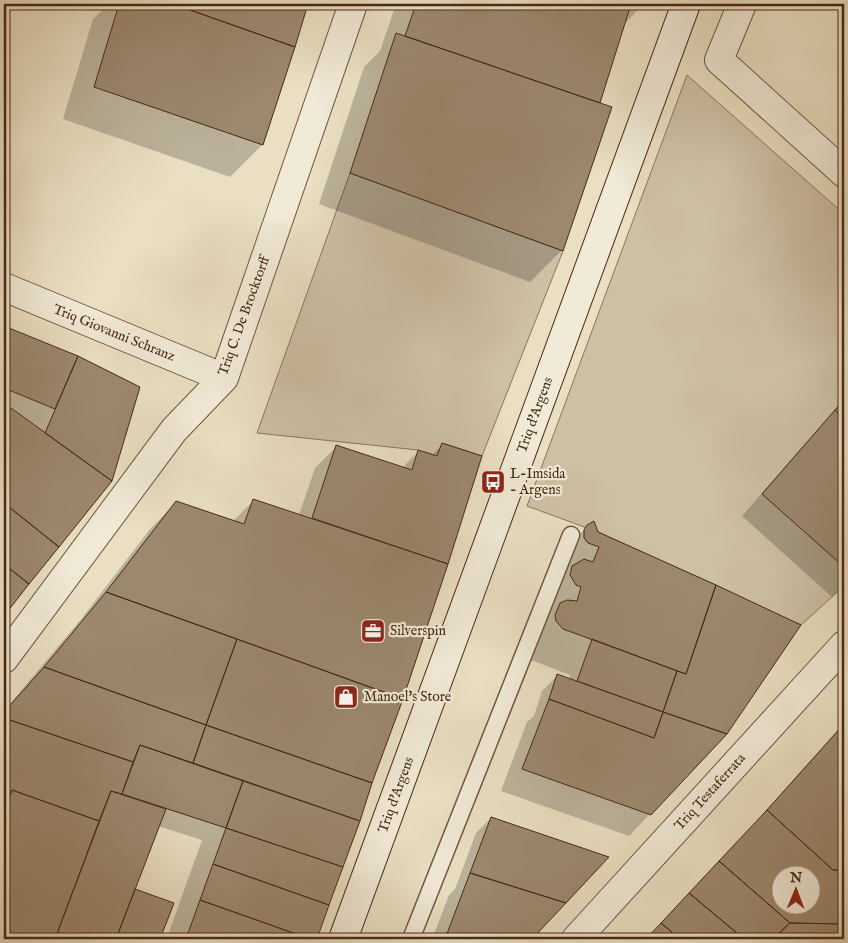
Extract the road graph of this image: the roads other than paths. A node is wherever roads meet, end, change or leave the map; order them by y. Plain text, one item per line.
1 (353, 4) edge
2 (686, 4) edge
3 (742, 4) edge
4 (844, 174) edge
5 (4, 287) edge
6 (224, 378) junction
7 (571, 535) dead end
8 (844, 646) edge
9 (4, 659) edge
10 (343, 939) edge
11 (411, 939) edge
12 (576, 939) edge

1 - 6 street, Triq C. De Brocktorff
2 - 10 street, Triq d'Argens
3 - 4 street
5 - 6 street, Triq Giovanni Schranz
6 - 9 street, Triq C. De Brocktorff
7 - 11 lane
8 - 12 street, Triq Testaferrata

